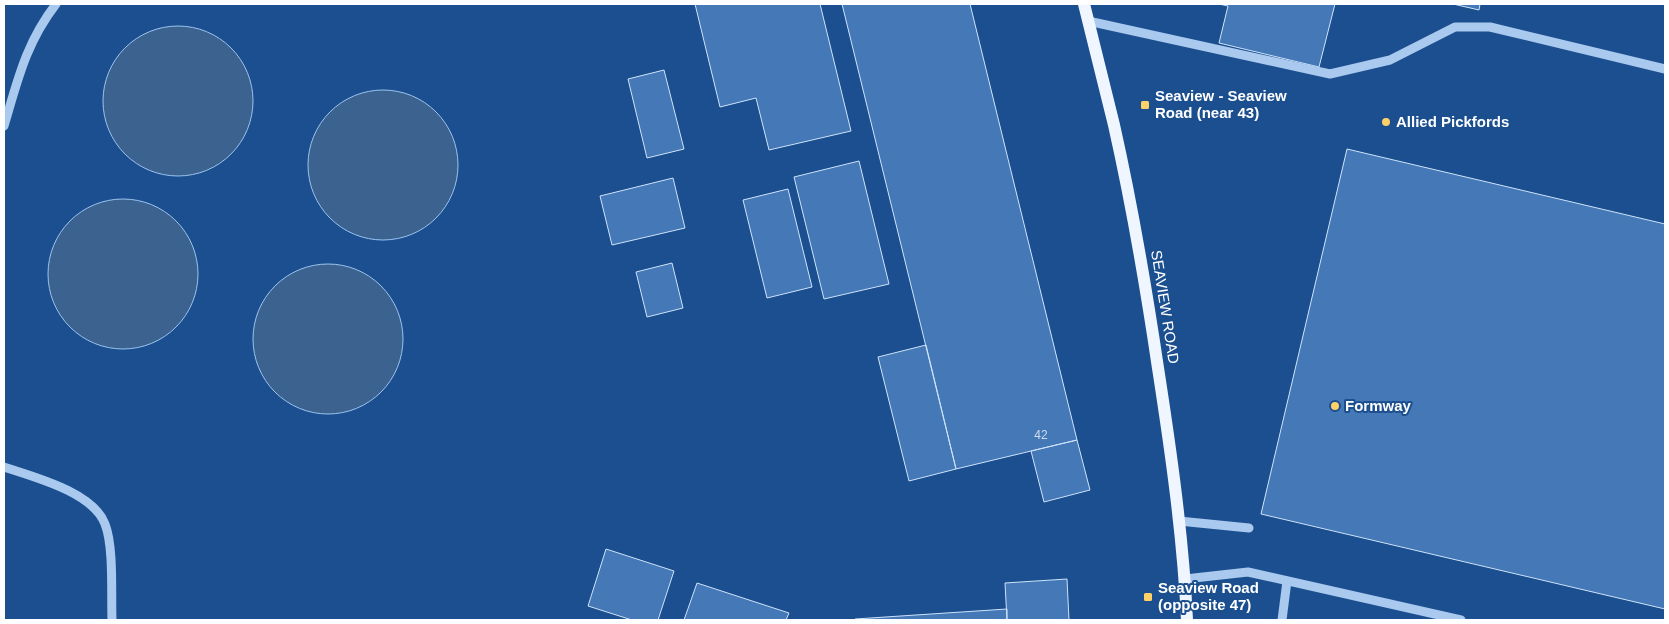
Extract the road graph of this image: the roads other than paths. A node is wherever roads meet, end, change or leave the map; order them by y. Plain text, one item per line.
1 (56, 4) edge
2 (1084, 4) edge
3 (1088, 21) junction
4 (1665, 69) edge
5 (4, 126) edge
6 (4, 467) edge
7 (1179, 521) junction
8 (1249, 528) dead end
9 (1185, 578) junction
10 (1287, 581) junction
11 (112, 620) edge
12 (1187, 620) edge
13 (1282, 620) edge
14 (1461, 620) edge

1 - 5 lane
2 - 3 main road, SEAVIEW ROAD
3 - 4 lane
3 - 7 main road, SEAVIEW ROAD
6 - 11 lane
7 - 8 lane
7 - 9 main road, SEAVIEW ROAD
9 - 10 lane
9 - 12 main road, SEAVIEW ROAD
10 - 13 lane
10 - 14 lane

